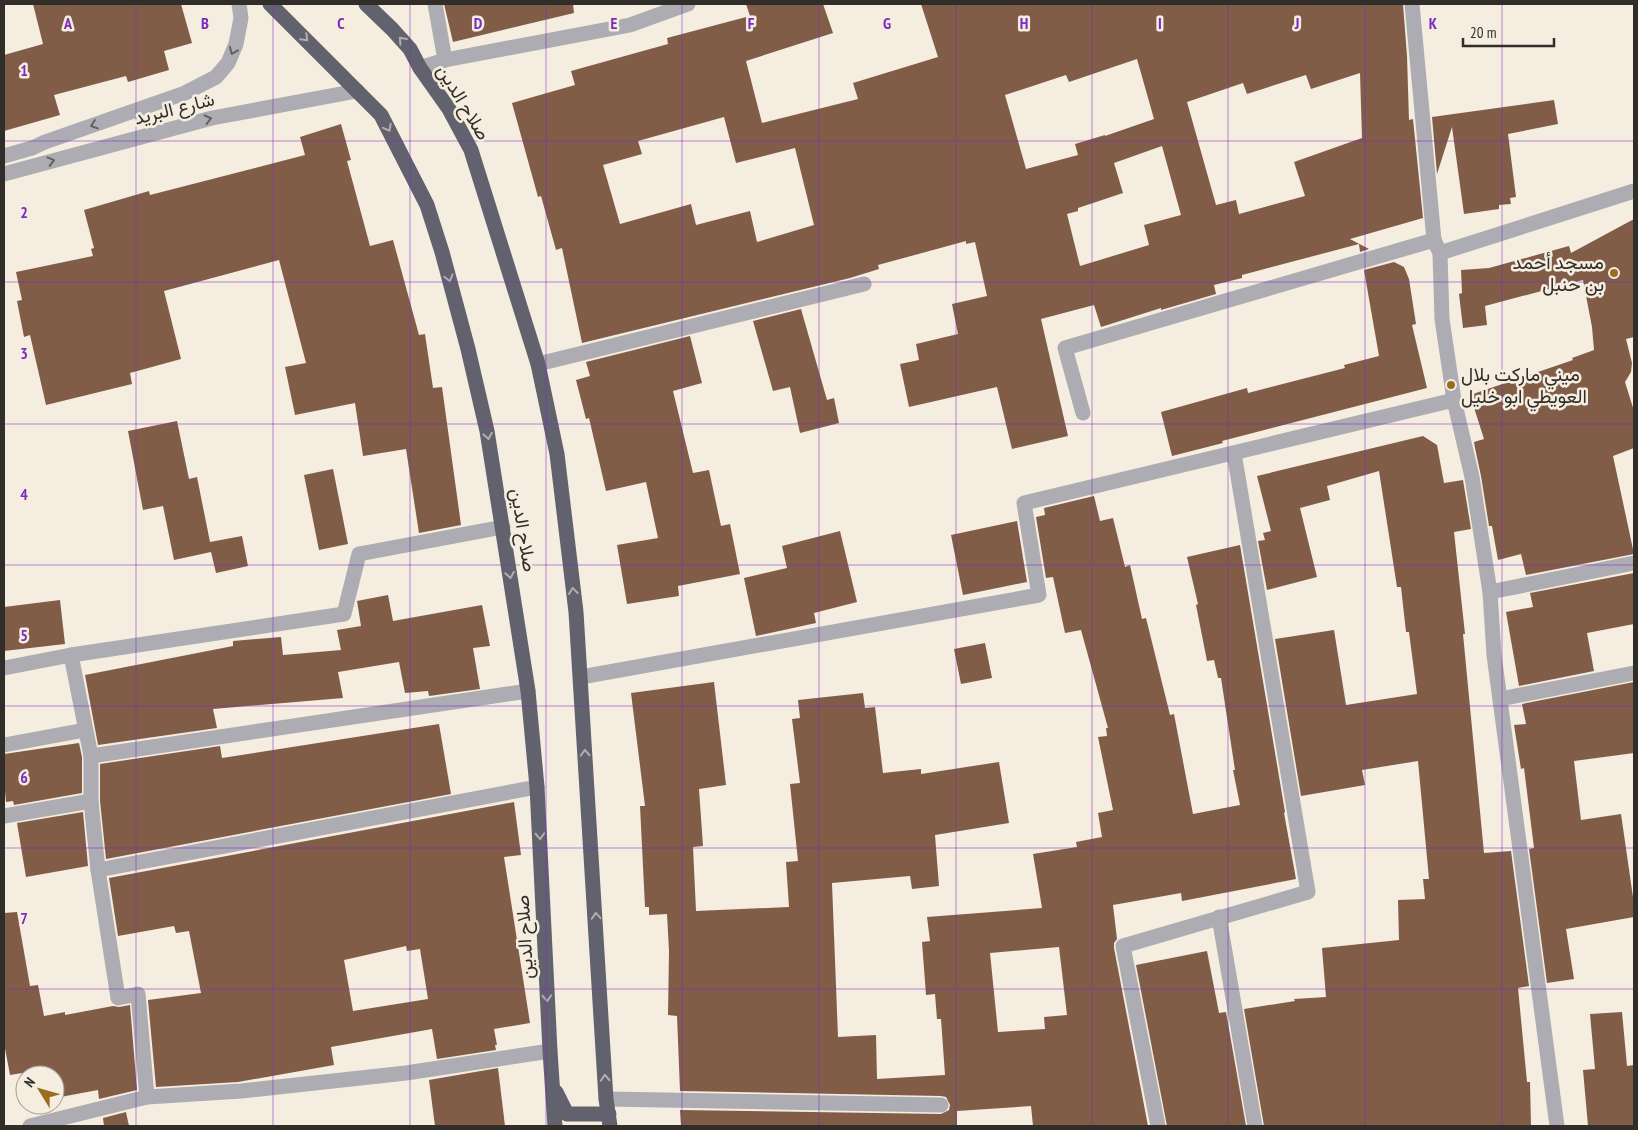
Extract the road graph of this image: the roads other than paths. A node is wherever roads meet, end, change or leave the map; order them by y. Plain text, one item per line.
1 (239, 4) edge
2 (270, 4) edge
3 (366, 4) edge
4 (435, 4) edge
5 (688, 4) edge
6 (1412, 4) edge
7 (445, 60) junction
8 (420, 68) junction
9 (357, 91) junction
10 (4, 156) edge
11 (4, 174) edge
12 (1634, 191) edge
13 (1437, 246) junction
14 (864, 284) dead end
15 (538, 364) junction
16 (1454, 400) junction
17 (1084, 413) dead end
18 (1234, 453) junction
19 (503, 527) junction
20 (1634, 563) edge
21 (1490, 592) junction
22 (71, 655) junction
23 (4, 668) edge
24 (1634, 673) edge
25 (581, 677) junction
26 (528, 691) junction
27 (1500, 699) junction
28 (85, 730) junction
29 (4, 745) edge
30 (91, 756) junction
31 (537, 787) junction
32 (91, 801) junction
33 (4, 816) edge
34 (98, 870) junction
35 (1219, 917) junction
36 (550, 1051) junction
37 (553, 1086) junction
38 (147, 1098) junction
39 (606, 1099) junction
40 (940, 1105) dead end
41 (609, 1120) edge
42 (30, 1126) edge
43 (555, 1126) edge
44 (1158, 1126) edge
45 (1254, 1126) edge
46 (1556, 1126) edge

1 -> 10 street, شارع البريد
2 -> 9 highway, صلاح الدين
8 -> 3 highway, صلاح الدين
4 - 7 street
5 - 7 street
6 - 13 street
7 - 8 street
8 - 15 highway, صلاح الدين
11 -> 9 street, شارع البريد
9 -> 19 highway, صلاح الدين
12 - 13 street
13 - 16 street
13 - 17 street
14 - 15 street
25 -> 15 highway, صلاح الدين
16 - 18 street
16 - 21 street
18 - 25 street
18 - 35 street
19 - 22 street
19 -> 26 highway, صلاح الدين
20 - 21 street
21 - 27 street
22 - 23 street
22 - 28 street
24 - 27 street
39 -> 25 highway, صلاح الدين
26 - 30 street
26 - 31 highway, صلاح الدين
27 - 46 street
28 - 29 street
28 - 30 street
30 - 32 street
31 - 34 street
31 -> 36 highway, صلاح الدين
32 - 33 street
32 - 34 street
34 - 38 street
35 - 44 street
35 - 45 street
36 - 37 highway, صلاح الدين
36 - 38 street
37 - 41 highway
37 - 43 highway, صلاح الدين
38 - 42 street
39 - 40 street
39 - 41 highway, صلاح الدين

